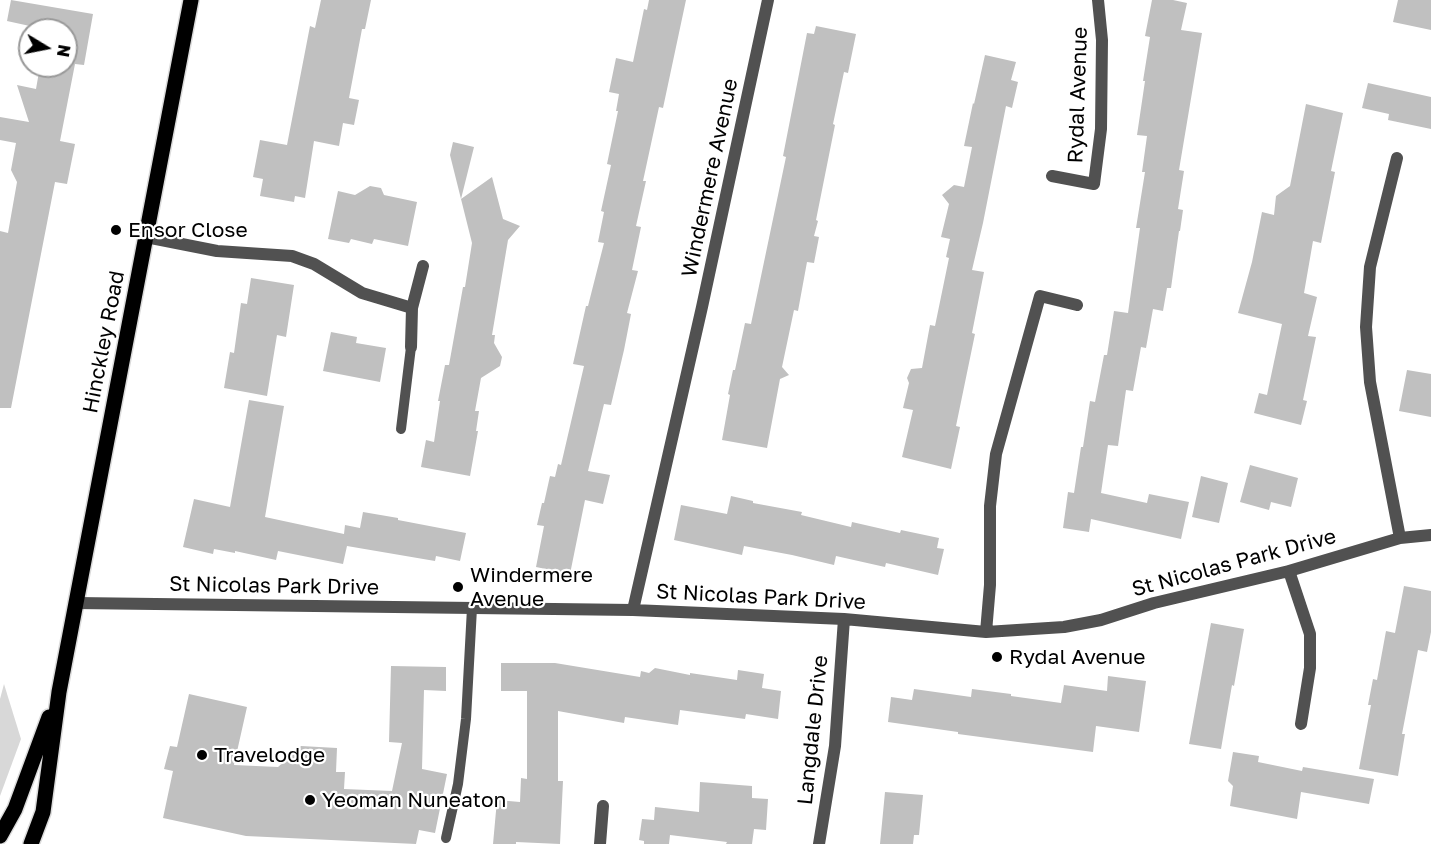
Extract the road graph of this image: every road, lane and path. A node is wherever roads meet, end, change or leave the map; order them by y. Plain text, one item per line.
1 (191, 0) edge
2 (768, 0) edge
3 (1098, 0) edge
4 (1397, 158) dead end
5 (1052, 176) dead end
6 (146, 237) junction
7 (423, 266) dead end
8 (1077, 304) dead end
9 (412, 308) junction
10 (411, 347) joint
11 (401, 429) dead end
12 (1431, 535) edge
13 (1400, 538) junction
14 (1289, 571) junction
15 (76, 603) junction
16 (472, 608) junction
17 (633, 610) junction
18 (844, 619) junction
19 (986, 632) junction
20 (59, 692) junction
21 (1302, 724) dead end
22 (603, 806) dead end
23 (0, 836) edge
24 (446, 838) dead end
25 (31, 844) edge
26 (600, 844) edge
27 (819, 844) edge

1 - 6 main road, Hinckley Road
2 - 17 street, Windermere Avenue
3 - 5 street, Rydal Avenue
4 - 13 street
6 - 9 street
6 - 15 main road, Hinckley Road
7 - 9 street
8 - 19 street
9 - 10 street
10 - 11 lane
12 - 13 street, St Nicolas Park Drive
13 - 14 street, St Nicolas Park Drive
14 - 19 street, St Nicolas Park Drive
14 - 21 street
15 - 16 street, St Nicolas Park Drive
15 - 20 main road, Hinckley Road
16 - 17 street, St Nicolas Park Drive
16 - 24 lane
17 - 18 street, St Nicolas Park Drive
18 - 19 street, St Nicolas Park Drive
18 - 27 street, Langdale Drive
20 - 23 main road, Hinckley Road
20 - 25 main road, Hinckley Road
22 - 26 street

